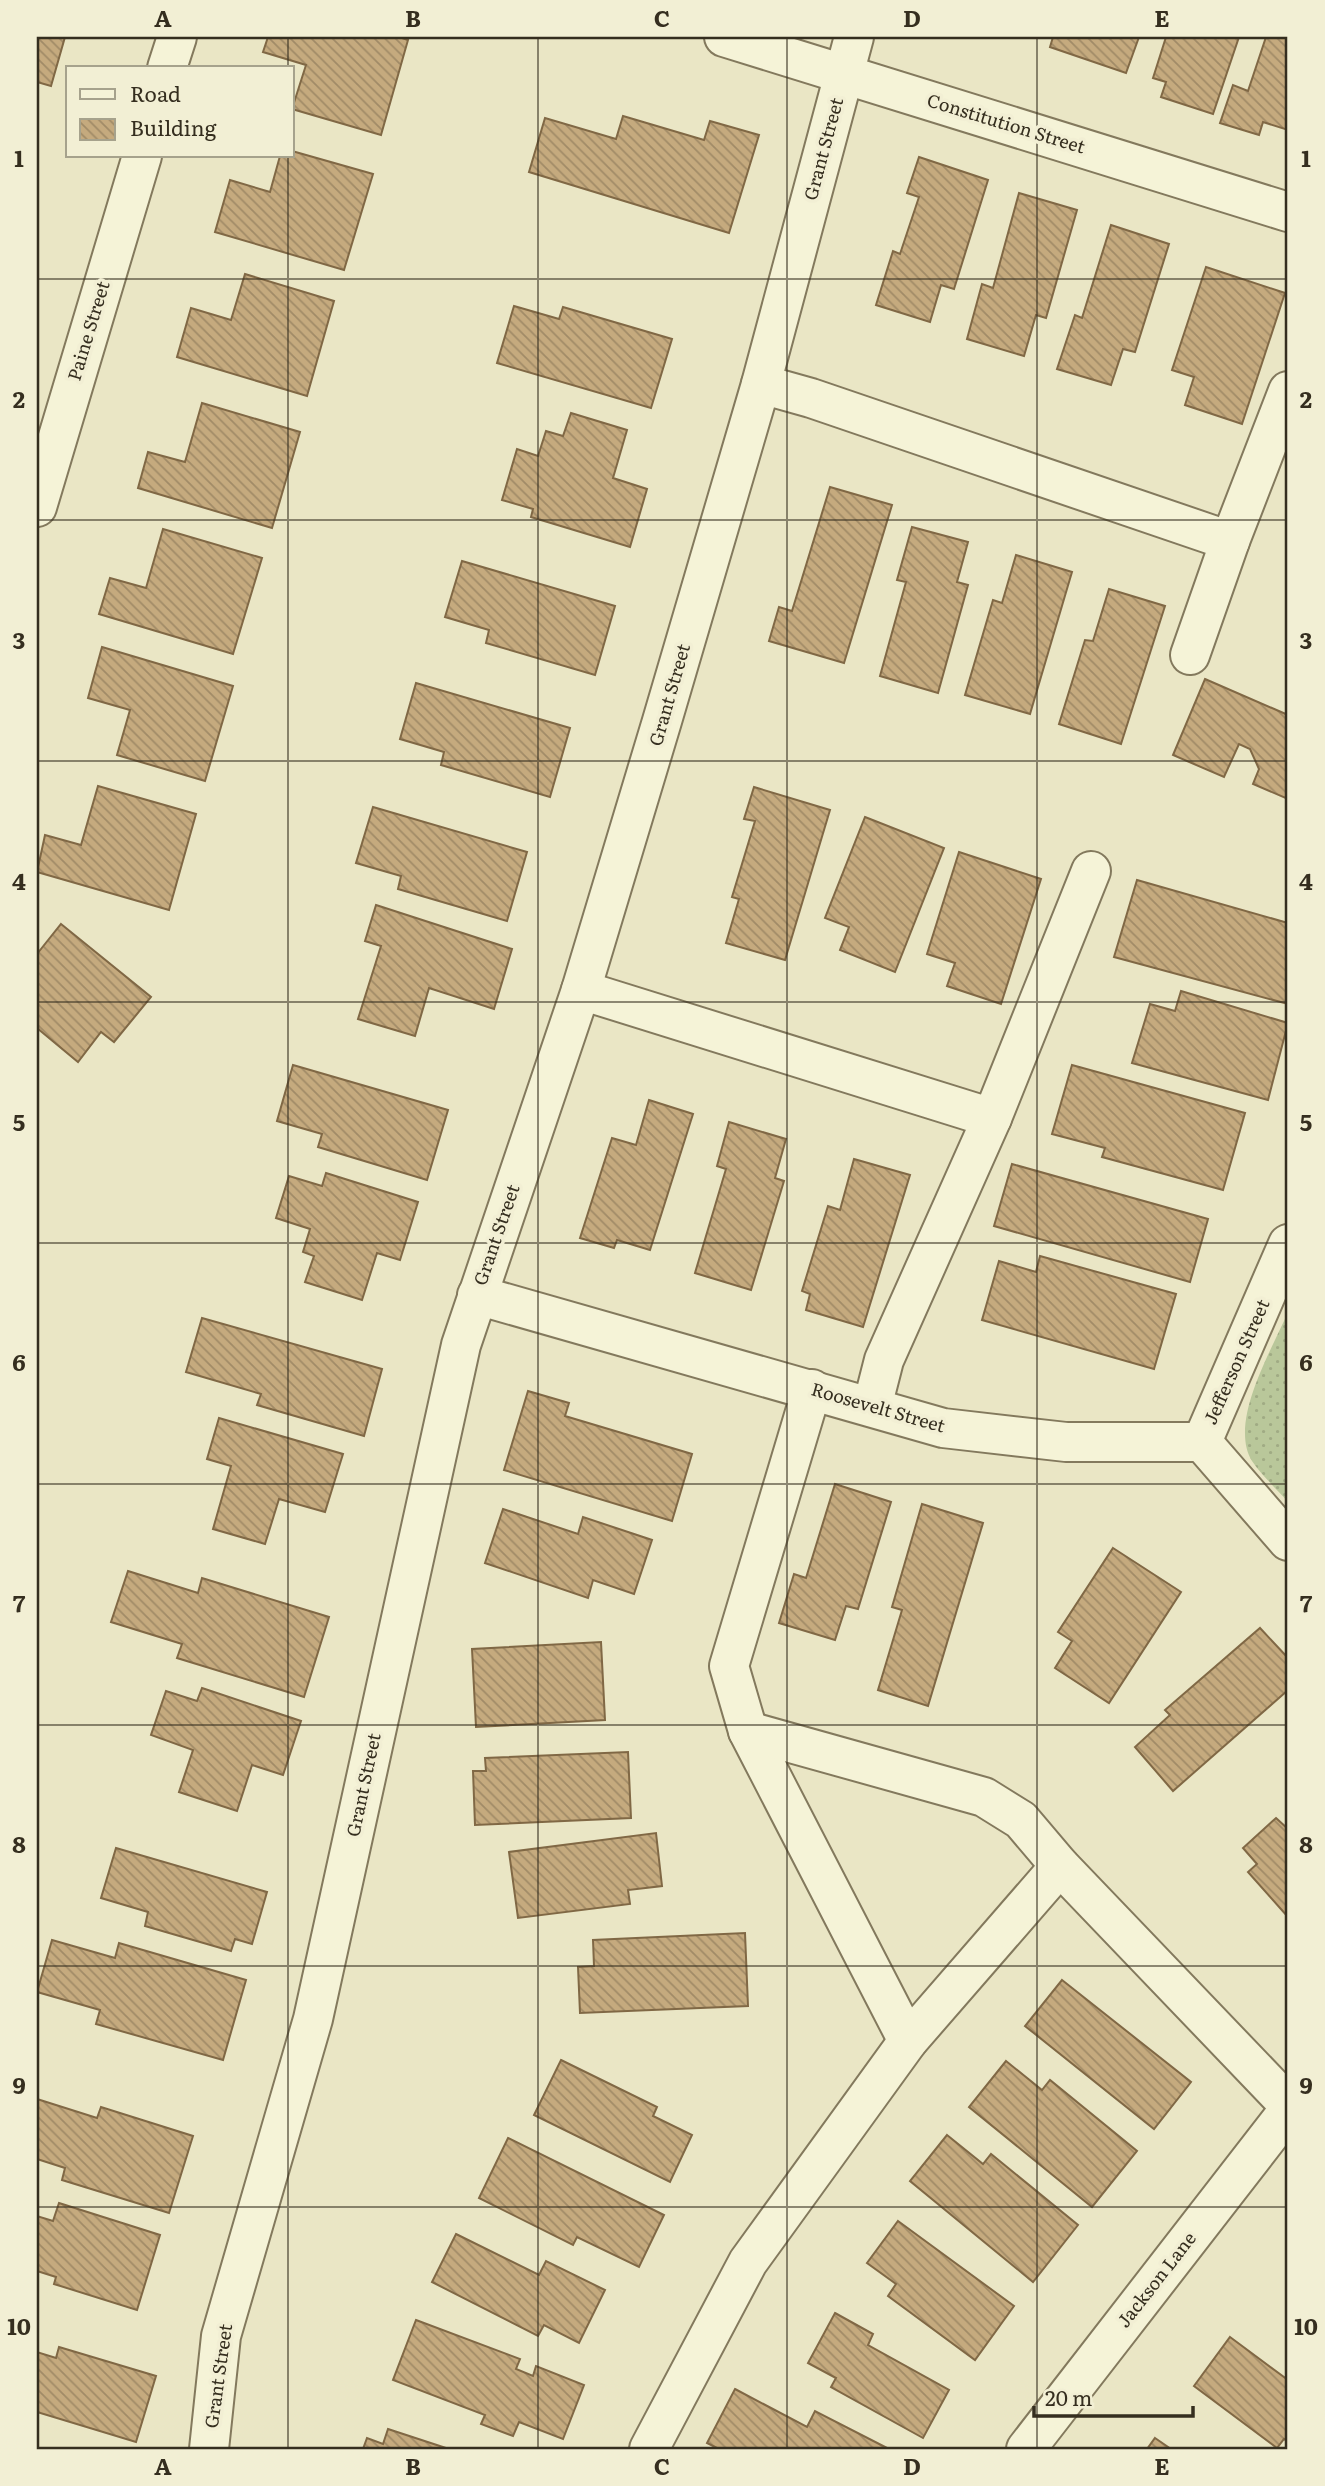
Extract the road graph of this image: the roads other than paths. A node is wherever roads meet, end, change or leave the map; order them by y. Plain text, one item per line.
1 (177, 37) edge
2 (724, 37) edge
3 (854, 37) edge
4 (168, 66) edge
5 (844, 73) junction
6 (141, 158) edge
7 (1288, 212) edge
8 (761, 384) junction
9 (1288, 391) edge
10 (37, 507) edge
11 (1230, 541) junction
12 (1190, 655) dead end
13 (1091, 872) dead end
14 (581, 990) junction
15 (992, 1118) junction
16 (1288, 1244) edge
17 (477, 1295) junction
18 (812, 1389) junction
19 (872, 1407) junction
20 (1202, 1442) junction
21 (1288, 1541) edge
22 (748, 1731) junction
23 (1060, 1866) junction
24 (908, 2041) junction
25 (1288, 2104) edge
26 (1288, 2111) edge
27 (209, 2449) edge
28 (649, 2449) edge
29 (1026, 2449) edge

1 - 4 street
2 - 5 street, Constitution Street
3 - 5 street, Grant Street
5 - 7 street, Constitution Street
5 - 8 street, Grant Street
6 - 10 street, Paine Street
8 - 11 street
8 - 14 street, Grant Street
9 - 11 street
11 - 12 street
13 - 15 street
14 - 15 street
14 - 17 street, Grant Street
15 - 19 street
16 - 20 street, Jefferson Street
17 - 18 street, Roosevelt Street
17 - 27 street, Grant Street
18 - 19 street, Roosevelt Street
18 - 22 street
19 - 20 street, Roosevelt Street
20 - 21 street
22 - 23 street
22 - 24 street
23 - 24 street
23 - 25 street
24 - 28 street
26 - 29 street, Jackson Lane

